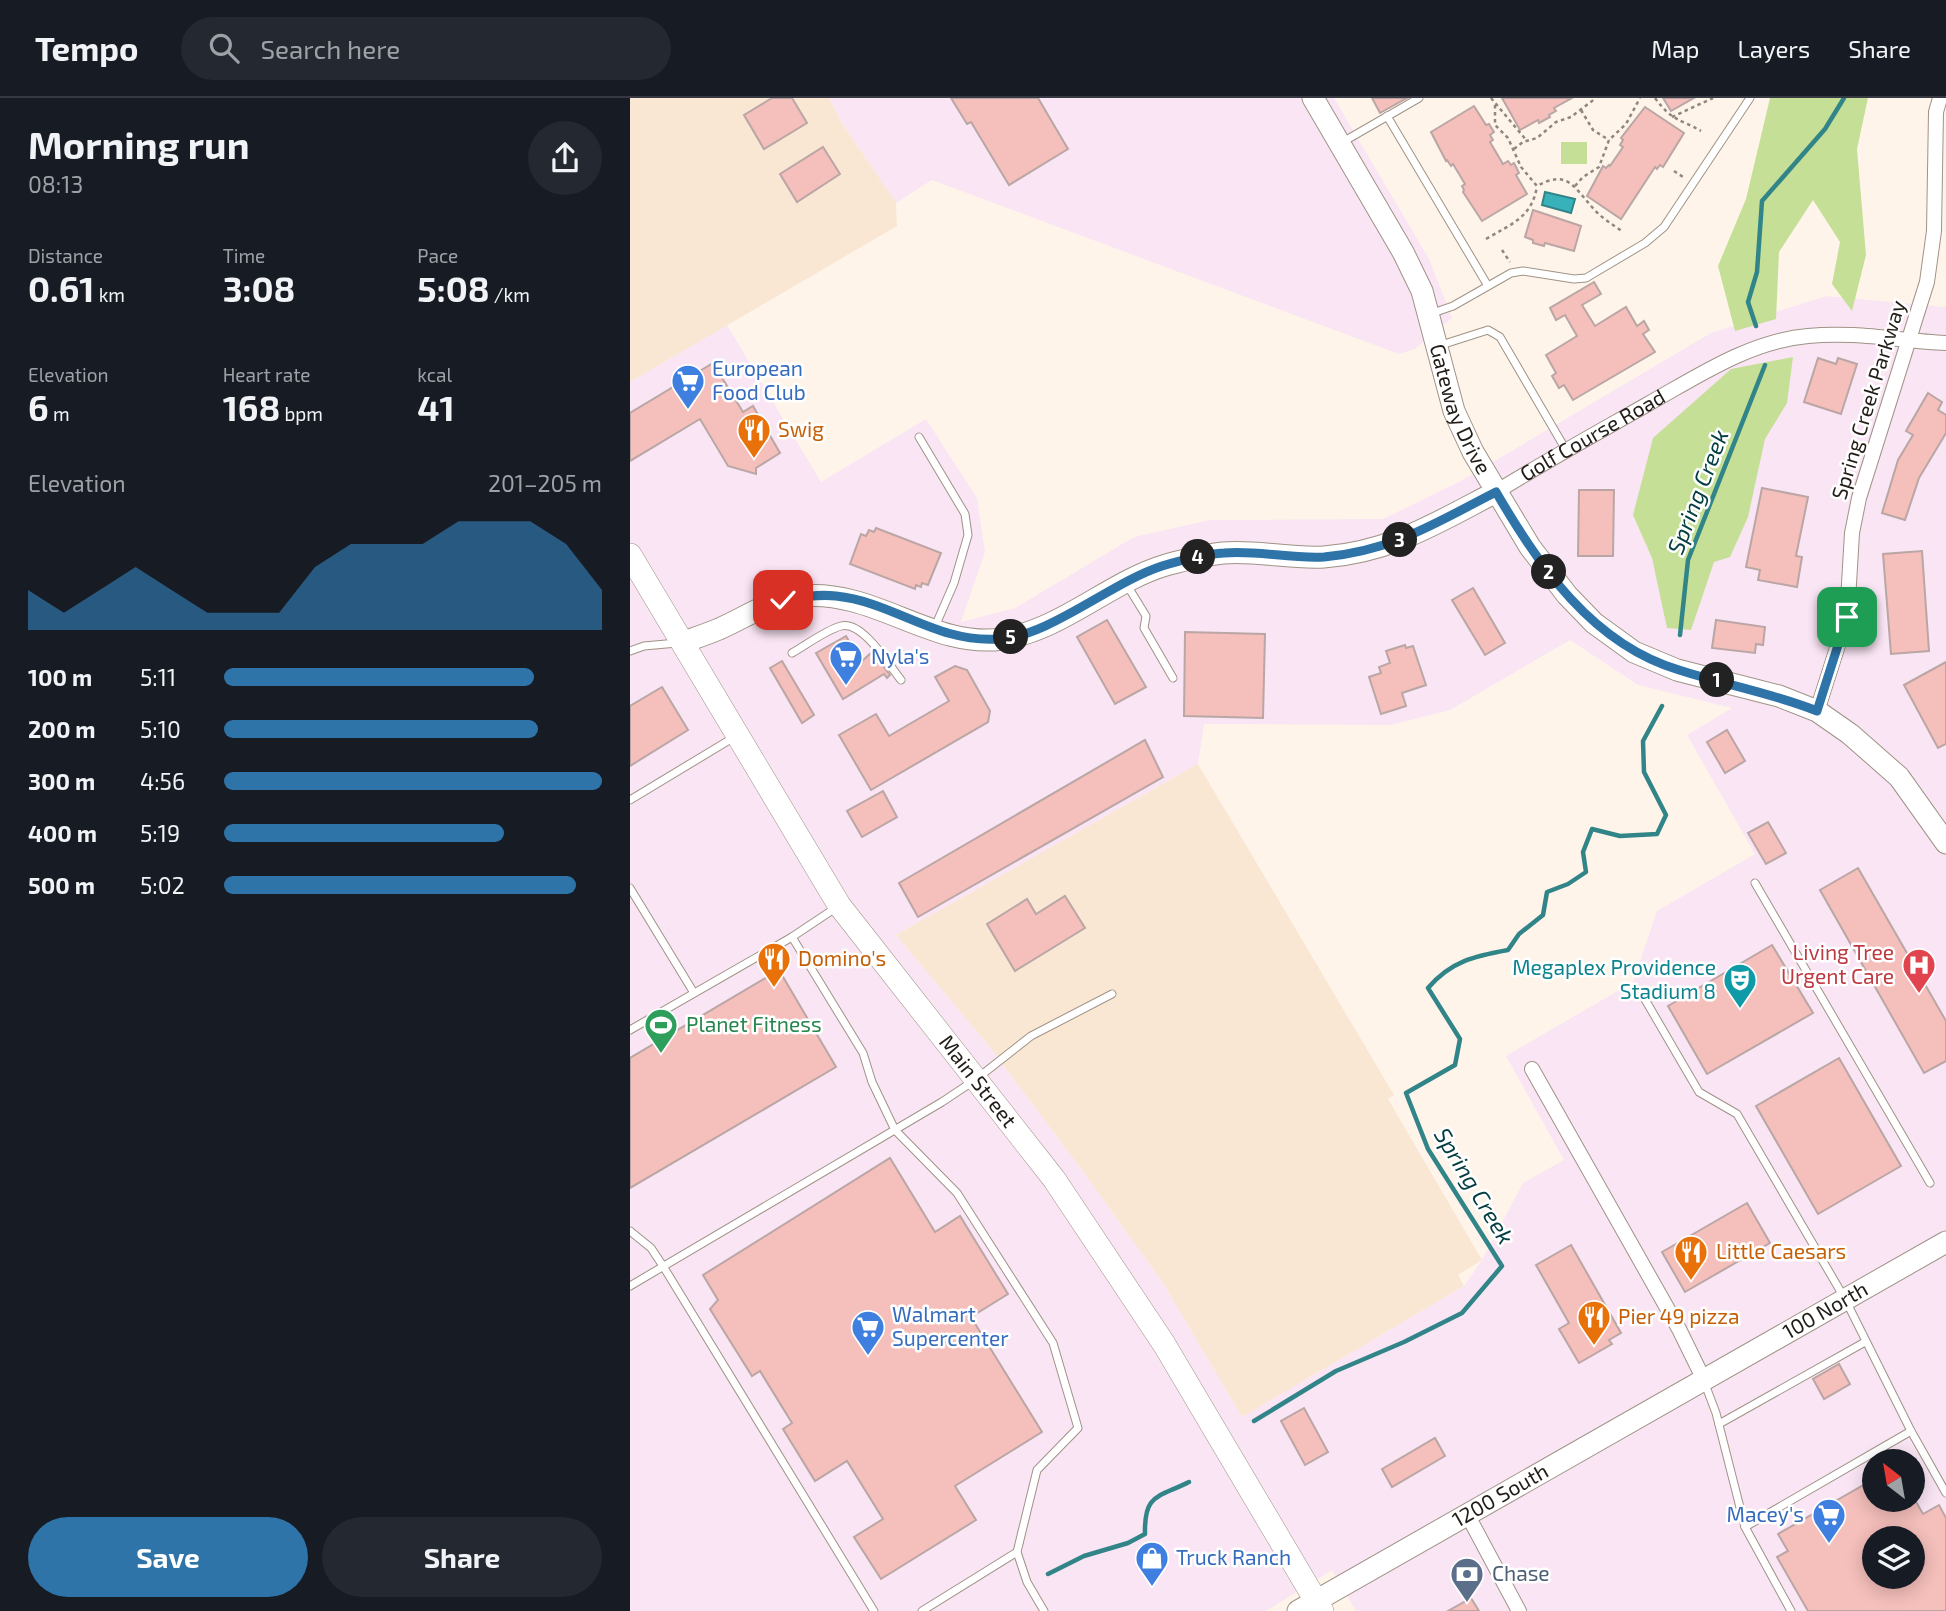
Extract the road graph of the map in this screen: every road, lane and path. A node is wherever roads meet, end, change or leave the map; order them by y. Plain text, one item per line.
1 (1313, 98) edge
2 (1419, 98) edge
3 (1491, 98) edge
4 (1596, 98) edge
5 (1640, 98) edge
6 (1654, 98) edge
7 (1713, 98) edge
8 (1750, 98) edge
9 (1495, 105) junction
10 (1941, 108) edge
11 (1581, 110) junction
12 (1387, 116) junction
13 (1672, 117) junction
14 (1702, 131) dead end
15 (1527, 141) junction
16 (1609, 141) junction
17 (1339, 144) junction
18 (1514, 149) junction
19 (1536, 186) junction
20 (1575, 186) junction
21 (1623, 232) dead end
22 (1486, 239) dead end
23 (1503, 250) dead end
24 (1516, 272) junction
25 (1488, 286) junction
26 (1429, 314) junction
27 (1909, 342) junction
28 (1946, 343) edge
29 (1437, 346) junction
30 (919, 437) dead end
31 (1566, 450) junction
32 (1496, 492) junction
33 (630, 555) edge
34 (1125, 582) junction
35 (934, 629) junction
36 (684, 642) junction
37 (630, 651) edge
38 (792, 653) dead end
39 (1174, 678) dead end
40 (901, 680) dead end
41 (1817, 711) junction
42 (736, 736) junction
43 (630, 800) edge
44 (1946, 843) edge
45 (1755, 883) dead end
46 (630, 888) edge
47 (839, 905) junction
48 (792, 937) junction
49 (695, 993) junction
50 (1112, 993) dead end
51 (1643, 996) dead end
52 (630, 1030) edge
53 (1532, 1069) dead end
54 (975, 1080) junction
55 (895, 1130) junction
56 (1930, 1184) dead end
57 (630, 1231) edge
58 (1946, 1242) edge
59 (663, 1266) junction
60 (630, 1286) edge
61 (1845, 1299) junction
62 (1865, 1342) junction
63 (1704, 1380) junction
64 (1719, 1424) junction
65 (1911, 1432) junction
66 (1946, 1493) edge
67 (1467, 1514) junction
68 (1745, 1527) junction
69 (1017, 1552) junction
70 (1312, 1608) edge
71 (874, 1611) edge
72 (922, 1611) edge
73 (1044, 1611) edge
74 (1519, 1611) edge
75 (1791, 1611) edge

1 - 17 main road, Gateway Drive
2 - 12 lane
3 - 9 path
4 - 11 path
5 - 16 path
6 - 13 path
7 - 13 path
8 - 24 lane
9 - 15 path
9 - 18 path
10 - 27 street, Spring Creek Parkway
11 - 15 path
11 - 16 path
12 - 17 lane
12 - 25 lane
13 - 14 path
15 - 18 path
16 - 20 path
17 - 26 main road, Gateway Drive
18 - 19 path
19 - 20 path
19 - 22 path
20 - 21 path
23 - 24 path
24 - 25 lane
25 - 26 lane
26 - 29 main road, Gateway Drive
27 - 28 street, Golf Course Road
27 - 31 street, Golf Course Road
27 - 41 street, Spring Creek Parkway
29 - 31 lane
29 - 32 main road, Gateway Drive
30 - 35 lane
31 - 32 street, Golf Course Road
32 - 34 main road, Golf Course Road
32 - 41 main road, Gateway Drive
33 - 36 main road, Main Street
34 - 35 main road, Golf Course Road
34 - 39 lane
35 - 36 main road, Golf Course Road
36 - 37 lane
36 - 42 main road, Main Street
38 - 40 lane
41 - 44 main road, Gateway Drive
42 - 43 lane
42 - 47 main road, Main Street
45 - 56 lane
46 - 49 lane
47 - 48 lane
47 - 54 main road, Main Street
48 - 49 lane
48 - 55 lane
49 - 52 lane
50 - 54 lane
51 - 61 lane
53 - 63 street
54 - 55 lane
54 - 70 main road, Main Street
55 - 59 lane
55 - 69 lane
57 - 59 lane
58 - 61 main road, 100 North
59 - 60 lane
59 - 71 lane
61 - 62 lane
61 - 63 main road, 100 North
62 - 64 lane
62 - 65 lane
63 - 64 lane
63 - 67 main road, 1200 South
64 - 68 lane
65 - 66 lane
65 - 68 lane
67 - 70 main road, 1200 South
67 - 74 street
68 - 75 lane
69 - 72 lane
69 - 73 lane

